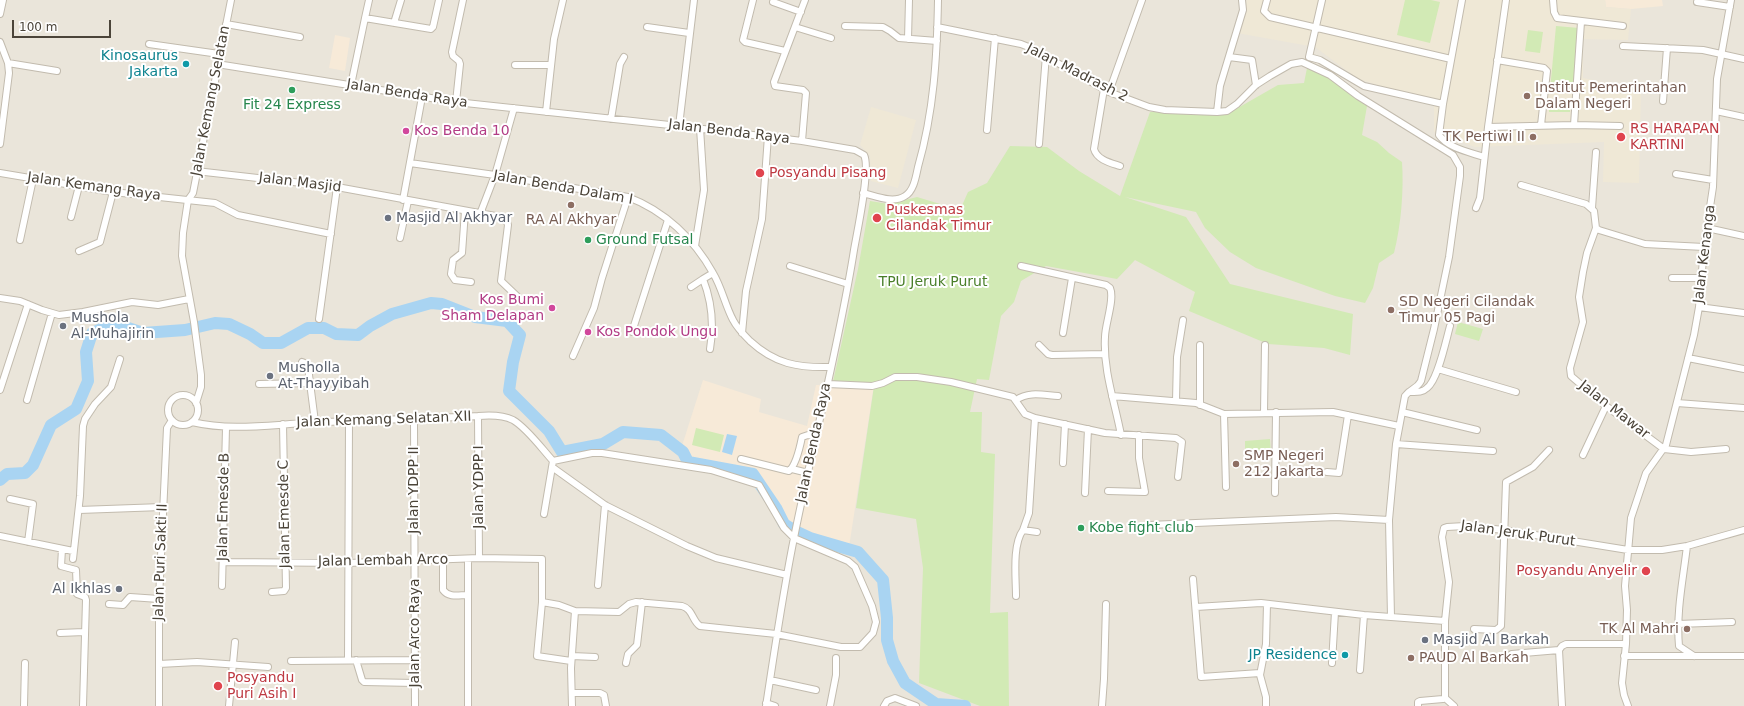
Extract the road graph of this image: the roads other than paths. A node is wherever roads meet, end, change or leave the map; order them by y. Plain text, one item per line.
1 (3, 0) edge
2 (231, 0) edge
3 (369, 0) edge
4 (401, 0) edge
5 (439, 0) edge
6 (463, 0) edge
7 (563, 0) edge
8 (694, 0) edge
9 (753, 0) edge
10 (805, 0) edge
11 (909, 0) edge
12 (938, 0) edge
13 (1142, 0) edge
14 (1242, 0) edge
15 (1267, 0) edge
16 (1322, 0) edge
17 (1462, 0) edge
18 (1506, 0) edge
19 (1553, 0) edge
20 (1732, 0) edge
21 (773, 2) dead end
22 (1697, 2) dead end
23 (1730, 7) junction
24 (0, 11) edge
25 (0, 14) edge
26 (800, 14) junction
27 (365, 18) junction
28 (1581, 22) junction
29 (394, 23) junction
30 (226, 24) junction
31 (845, 26) dead end
32 (1623, 26) dead end
33 (647, 27) dead end
34 (795, 27) junction
35 (937, 27) junction
36 (1314, 28) junction
37 (690, 33) junction
38 (300, 37) dead end
39 (831, 38) dead end
40 (995, 38) junction
41 (908, 40) junction
42 (937, 41) junction
43 (0, 42) edge
44 (148, 44) dead end
45 (1623, 46) dead end
46 (1668, 48) junction
47 (785, 51) junction
48 (219, 54) junction
49 (1722, 54) junction
50 (1046, 55) junction
51 (624, 57) dead end
52 (1229, 57) junction
53 (1451, 59) junction
54 (1744, 59) edge
55 (1497, 60) junction
56 (8, 63) junction
57 (217, 64) junction
58 (514, 65) dead end
59 (551, 65) junction
60 (57, 71) dead end
61 (351, 85) junction
62 (1256, 86) junction
63 (1107, 90) junction
64 (422, 97) junction
65 (1663, 101) dead end
66 (456, 102) junction
67 (1443, 104) junction
68 (514, 108) junction
69 (1716, 110) junction
70 (546, 112) junction
71 (1217, 112) junction
72 (1744, 117) edge
73 (611, 119) junction
74 (1574, 125) junction
75 (679, 126) junction
76 (1540, 126) junction
77 (1620, 126) dead end
78 (1488, 127) junction
79 (700, 128) junction
80 (987, 130) dead end
81 (768, 136) junction
82 (802, 141) junction
83 (0, 144) edge
84 (1039, 144) dead end
85 (1596, 152) dead end
86 (1484, 157) junction
87 (410, 163) junction
88 (1120, 166) dead end
89 (196, 171) junction
90 (0, 173) edge
91 (1676, 174) dead end
92 (495, 175) junction
93 (33, 179) junction
94 (1713, 180) junction
95 (1521, 185) dead end
96 (79, 186) junction
97 (337, 187) junction
98 (113, 192) junction
99 (863, 193) junction
100 (628, 197) junction
101 (188, 200) junction
102 (405, 200) junction
103 (1476, 208) dead end
104 (1592, 208) junction
105 (465, 211) junction
106 (480, 214) junction
107 (70, 217) dead end
108 (668, 220) junction
109 (1596, 228) junction
110 (1707, 228) junction
111 (331, 234) junction
112 (1744, 236) edge
113 (400, 238) dead end
114 (20, 240) dead end
115 (695, 246) junction
116 (1704, 247) junction
117 (79, 251) dead end
118 (790, 266) dead end
119 (1021, 266) dead end
120 (713, 273) junction
121 (1072, 278) junction
122 (1672, 278) dead end
123 (1701, 278) junction
124 (703, 279) junction
125 (471, 282) dead end
126 (848, 284) junction
127 (691, 287) dead end
128 (0, 298) edge
129 (189, 299) junction
130 (521, 300) dead end
131 (28, 304) junction
132 (1699, 307) junction
133 (52, 313) junction
134 (1744, 313) edge
135 (319, 319) dead end
136 (1183, 320) dead end
137 (1450, 326) dead end
138 (632, 332) dead end
139 (742, 333) junction
140 (1063, 333) dead end
141 (1039, 345) dead end
142 (1264, 345) dead end
143 (1200, 346) dead end
144 (710, 349) dead end
145 (1105, 354) junction
146 (573, 356) dead end
147 (1688, 358) junction
148 (120, 359) dead end
149 (302, 362) dead end
150 (831, 366) junction
151 (1438, 369) junction
152 (1744, 369) edge
153 (310, 383) junction
154 (259, 384) dead end
155 (828, 384) junction
156 (0, 390) edge
157 (1409, 392) junction
158 (1516, 392) dead end
159 (1058, 396) dead end
160 (1112, 396) junction
161 (27, 400) dead end
162 (1016, 400) junction
163 (1176, 401) junction
164 (196, 403) junction
165 (1677, 403) junction
166 (1200, 405) junction
167 (1606, 406) junction
168 (1744, 408) edge
169 (1276, 412) junction
170 (1402, 412) junction
171 (1264, 413) junction
172 (1224, 414) junction
173 (1348, 415) junction
174 (478, 416) junction
175 (1035, 418) junction
176 (414, 419) junction
177 (172, 420) junction
178 (192, 422) junction
179 (315, 422) junction
180 (349, 422) junction
181 (283, 424) junction
182 (1065, 424) junction
183 (1399, 426) junction
184 (226, 428) junction
185 (1088, 429) junction
186 (1477, 430) dead end
187 (1121, 435) junction
188 (1139, 435) junction
189 (816, 436) junction
190 (1396, 444) junction
191 (1664, 449) junction
192 (1726, 449) dead end
193 (1549, 450) dead end
194 (1493, 451) dead end
195 (1582, 455) dead end
196 (741, 459) dead end
197 (1063, 463) dead end
198 (552, 464) junction
199 (792, 469) junction
200 (1327, 472) dead end
201 (808, 473) junction
202 (1178, 477) dead end
203 (1226, 487) dead end
204 (1108, 491) dead end
205 (1085, 493) dead end
206 (1275, 493) dead end
207 (10, 499) dead end
208 (605, 505) junction
209 (162, 507) junction
210 (79, 510) junction
211 (544, 514) dead end
212 (1389, 520) junction
213 (1149, 524) dead end
214 (1023, 530) junction
215 (1504, 530) junction
216 (1744, 530) edge
217 (1037, 532) dead end
218 (0, 536) edge
219 (794, 536) junction
220 (28, 542) junction
221 (1687, 546) junction
222 (62, 549) junction
223 (1628, 550) junction
224 (73, 551) junction
225 (479, 558) junction
226 (73, 559) dead end
227 (468, 559) junction
228 (443, 560) junction
229 (414, 561) junction
230 (223, 562) junction
231 (286, 563) junction
232 (348, 563) junction
233 (787, 575) junction
234 (1193, 579) dead end
235 (598, 585) dead end
236 (222, 586) dead end
237 (272, 592) dead end
238 (468, 595) junction
239 (1016, 596) dead end
240 (159, 599) junction
241 (542, 602) junction
242 (642, 602) junction
243 (109, 604) dead end
244 (1106, 604) dead end
245 (1267, 604) junction
246 (1196, 607) junction
247 (575, 611) junction
248 (1335, 612) junction
249 (1364, 615) junction
250 (1390, 617) junction
251 (1445, 621) junction
252 (1732, 622) dead end
253 (1678, 624) junction
254 (1474, 629) dead end
255 (84, 632) junction
256 (60, 633) dead end
257 (776, 634) junction
258 (235, 642) dead end
259 (1626, 644) junction
260 (1559, 650) junction
261 (1512, 654) dead end
262 (1624, 656) junction
263 (1694, 656) junction
264 (1744, 656) edge
265 (595, 657) dead end
266 (836, 658) dead end
267 (571, 659) junction
268 (348, 660) junction
269 (356, 660) junction
270 (415, 660) junction
271 (291, 661) dead end
272 (25, 663) dead end
273 (626, 663) dead end
274 (1332, 663) dead end
275 (159, 664) junction
276 (234, 665) junction
277 (268, 667) dead end
278 (1360, 670) dead end
279 (1260, 673) junction
280 (770, 680) junction
281 (415, 683) junction
282 (816, 690) dead end
283 (572, 693) junction
284 (1445, 698) junction
285 (766, 705) edge
286 (24, 706) edge
287 (83, 706) edge
288 (159, 706) edge
289 (229, 706) edge
290 (415, 706) edge
291 (468, 706) edge
292 (572, 706) edge
293 (606, 706) edge
294 (775, 706) edge
295 (830, 706) edge
296 (884, 706) edge
297 (916, 706) edge
298 (1102, 706) edge
299 (1266, 706) edge
300 (1418, 706) edge
301 (1454, 706) edge
302 (1562, 706) edge
303 (1628, 706) edge

1 - 24 street
2 - 30 street, Jalan Kemang Selatan
3 - 27 street
4 - 29 street
5 - 29 street
6 - 66 street
7 - 59 street
8 - 37 street
9 - 47 street
10 - 26 street
11 - 41 street
12 - 35 street
13 - 63 street
14 - 52 street
15 - 36 street
16 - 36 street
17 - 53 street
18 - 55 street
19 - 28 street
20 - 23 street, Jalan Kenanga
21 - 26 street
22 - 23 street
23 - 49 street, Jalan Kenanga
24 - 25 street
26 - 34 street
27 - 29 street
27 - 61 street
28 - 32 street
28 - 74 street
30 - 38 street
30 - 48 street, Jalan Kemang Selatan
31 - 41 street
33 - 37 street
34 - 39 street
34 - 47 street
35 - 40 street, Jalan Madrash 2
35 - 42 street
36 - 53 street
36 - 67 street
37 - 75 street
40 - 50 street, Jalan Madrash 2
40 - 80 street
41 - 42 street
42 - 99 street
43 - 56 street
44 - 48 street
45 - 46 street
46 - 49 street
46 - 65 street
47 - 82 street
48 - 57 street, Jalan Kemang Selatan
49 - 54 street
49 - 69 street, Jalan Kenanga
50 - 63 street, Jalan Madrash 2
50 - 84 street
51 - 73 street
52 - 62 street
52 - 71 street
53 - 67 street
55 - 76 street
55 - 78 street
56 - 60 street
56 - 83 street
57 - 61 street, Jalan Benda Raya
57 - 89 street, Jalan Kemang Selatan
58 - 59 street
59 - 70 street
61 - 64 street, Jalan Benda Raya
62 - 71 street, Jalan Madrash 2
62 - 157 street, Jalan Madrash 2
63 - 71 street, Jalan Madrash 2
63 - 88 street
64 - 66 street, Jalan Benda Raya
64 - 87 street
66 - 68 street, Jalan Benda Raya
67 - 86 street
68 - 70 street, Jalan Benda Raya
68 - 92 street
69 - 72 street
69 - 94 street, Jalan Kenanga
70 - 73 street, Jalan Benda Raya
73 - 75 street, Jalan Benda Raya
74 - 76 street
74 - 77 street
75 - 79 street, Jalan Benda Raya
76 - 78 street
78 - 86 street
79 - 81 street, Jalan Benda Raya
79 - 115 street
81 - 82 street, Jalan Benda Raya
81 - 139 street
82 - 99 street, Jalan Benda Raya
85 - 104 street
86 - 103 street
87 - 92 street, Jalan Benda Dalam I
87 - 102 street
89 - 97 street, Jalan Masjid
89 - 101 street, Jalan Kemang Selatan
90 - 93 street, Jalan Kemang Raya
91 - 94 street
92 - 100 street, Jalan Benda Dalam I
92 - 106 street
93 - 96 street, Jalan Kemang Raya
93 - 114 street
94 - 110 street, Jalan Kenanga
95 - 104 street
96 - 98 street, Jalan Kemang Raya
96 - 107 street
97 - 102 street, Jalan Masjid
97 - 111 street
98 - 101 street, Jalan Kemang Raya
98 - 117 street
99 - 126 street, Jalan Benda Raya
100 - 108 street, Jalan Benda Dalam I
100 - 146 street
101 - 111 street, Jalan Kemang Raya
101 - 129 street
102 - 105 street, Jalan Masjid
102 - 113 street
104 - 109 street
105 - 106 street, Jalan Masjid
105 - 125 street
106 - 130 street, Jalan Masjid
108 - 115 street, Jalan Benda Dalam I
108 - 138 street
109 - 116 street
109 - 167 street, Jalan Mawar
110 - 112 street
110 - 116 street, Jalan Kenanga
111 - 135 street
115 - 120 street, Jalan Benda Dalam I
116 - 123 street, Jalan Kenanga
118 - 126 street
119 - 121 street
120 - 124 street
120 - 139 street, Jalan Benda Dalam I
121 - 140 street
121 - 145 street
122 - 123 street
123 - 132 street, Jalan Kenanga
124 - 127 street
124 - 144 street
126 - 150 street, Jalan Benda Raya
128 - 131 street
129 - 133 street
129 - 164 street
131 - 133 street
131 - 156 street
132 - 134 street
132 - 147 street, Jalan Kenanga
133 - 161 street
136 - 163 street
137 - 151 street
139 - 150 street, Jalan Benda Dalam I
141 - 145 street
142 - 171 street
143 - 166 street
145 - 160 street
147 - 152 street
147 - 165 street, Jalan Kenanga
148 - 210 street
149 - 153 street
150 - 155 street, Jalan Benda Raya
151 - 157 street
151 - 158 street
153 - 154 street
153 - 179 street
155 - 162 street
155 - 189 street, Jalan Benda Raya
157 - 170 street
159 - 162 street
160 - 163 street
160 - 187 street
162 - 175 street
163 - 166 street
164 - 177 street
164 - 178 street
165 - 168 street
165 - 191 street, Jalan Kenanga
166 - 172 street
167 - 191 street, Jalan Mawar
167 - 195 street
169 - 171 street
169 - 173 street
169 - 206 street
170 - 183 street
170 - 186 street
171 - 172 street
172 - 203 street
173 - 183 street
173 - 200 street
174 - 176 street, Jalan Kemang Selatan XII
174 - 198 street, Jalan Kemang Selatan XII
174 - 225 street, Jalan YDPP I
175 - 182 street
175 - 214 street
176 - 180 street, Jalan Kemang Selatan XII
176 - 229 street, Jalan YDPP II
177 - 178 street
177 - 209 street, Jalan Puri Sakti II
178 - 184 street, Jalan Kemang Selatan XII
179 - 180 street, Jalan Kemang Selatan XII
179 - 181 street, Jalan Kemang Selatan XII
180 - 232 street
181 - 184 street, Jalan Kemang Selatan XII
181 - 231 street, Jalan Emesde C
182 - 185 street
182 - 197 street
183 - 190 street
184 - 230 street, Jalan Emesde B
185 - 187 street
185 - 205 street
187 - 188 street
188 - 202 street
188 - 204 street
189 - 199 street
189 - 201 street, Jalan Benda Raya
190 - 194 street
190 - 212 street
191 - 192 street
191 - 223 street, Jalan Kenanga
193 - 215 street
196 - 199 street
198 - 208 street, Jalan Kemang Selatan XII
198 - 211 street
198 - 219 street
199 - 201 street
201 - 219 street, Jalan Benda Raya
207 - 220 street
208 - 233 street, Jalan Kemang Selatan XII
208 - 235 street
209 - 210 street
209 - 240 street, Jalan Puri Sakti II
210 - 224 street
212 - 213 street
212 - 250 street
214 - 217 street
214 - 239 street
215 - 223 street, Jalan Jeruk Purut
215 - 251 street, Jalan Jeruk Purut
215 - 254 street
216 - 221 street, Jalan Jeruk Purut
218 - 220 street
219 - 233 street, Jalan Benda Raya
219 - 257 street
220 - 222 street
221 - 223 street, Jalan Jeruk Purut
221 - 253 street
222 - 224 street
222 - 255 street
223 - 259 street, Jalan Kenanga
224 - 226 street
225 - 227 street, Jalan Lembah Arco
225 - 241 street, Jalan Lembah Arco
227 - 228 street, Jalan Lembah Arco
227 - 238 street
228 - 229 street, Jalan Lembah Arco
228 - 238 street, Jalan Arco Raya
229 - 232 street, Jalan Lembah Arco
229 - 270 street, Jalan Arco Raya
230 - 231 street, Jalan Lembah Arco
230 - 236 street, Jalan Emesde B
231 - 232 street, Jalan Lembah Arco
231 - 237 street, Jalan Emesde C
232 - 268 street
233 - 257 street, Jalan Benda Raya
234 - 246 street
238 - 291 street
240 - 243 street
240 - 275 street, Jalan Puri Sakti II
241 - 247 street
241 - 267 street
242 - 247 street
242 - 257 street
242 - 273 street
244 - 298 street
245 - 246 street
245 - 248 street
245 - 279 street
246 - 279 street
247 - 267 street
248 - 249 street
248 - 274 street
249 - 250 street
249 - 278 street
250 - 251 street
251 - 284 street, Jalan Jeruk Purut
252 - 253 street
253 - 263 street
255 - 256 street
255 - 287 street
257 - 280 street, Jalan Benda Raya
258 - 276 street
259 - 260 street
259 - 262 street, Jalan Kenanga
260 - 261 street
260 - 302 street
262 - 263 street
262 - 303 street, Jalan Kenanga
263 - 264 street
265 - 267 street
266 - 295 street
267 - 283 street
268 - 269 street
268 - 271 street
269 - 270 street
269 - 281 street
270 - 281 street, Jalan Arco Raya
272 - 286 street
275 - 276 street
275 - 288 street, Jalan Puri Sakti II
276 - 277 street
276 - 289 street
279 - 299 street
280 - 282 street
280 - 285 street, Jalan Benda Raya
281 - 290 street, Jalan Arco Raya
283 - 292 street
283 - 293 street
284 - 300 street
284 - 301 street
285 - 294 street
296 - 297 street

